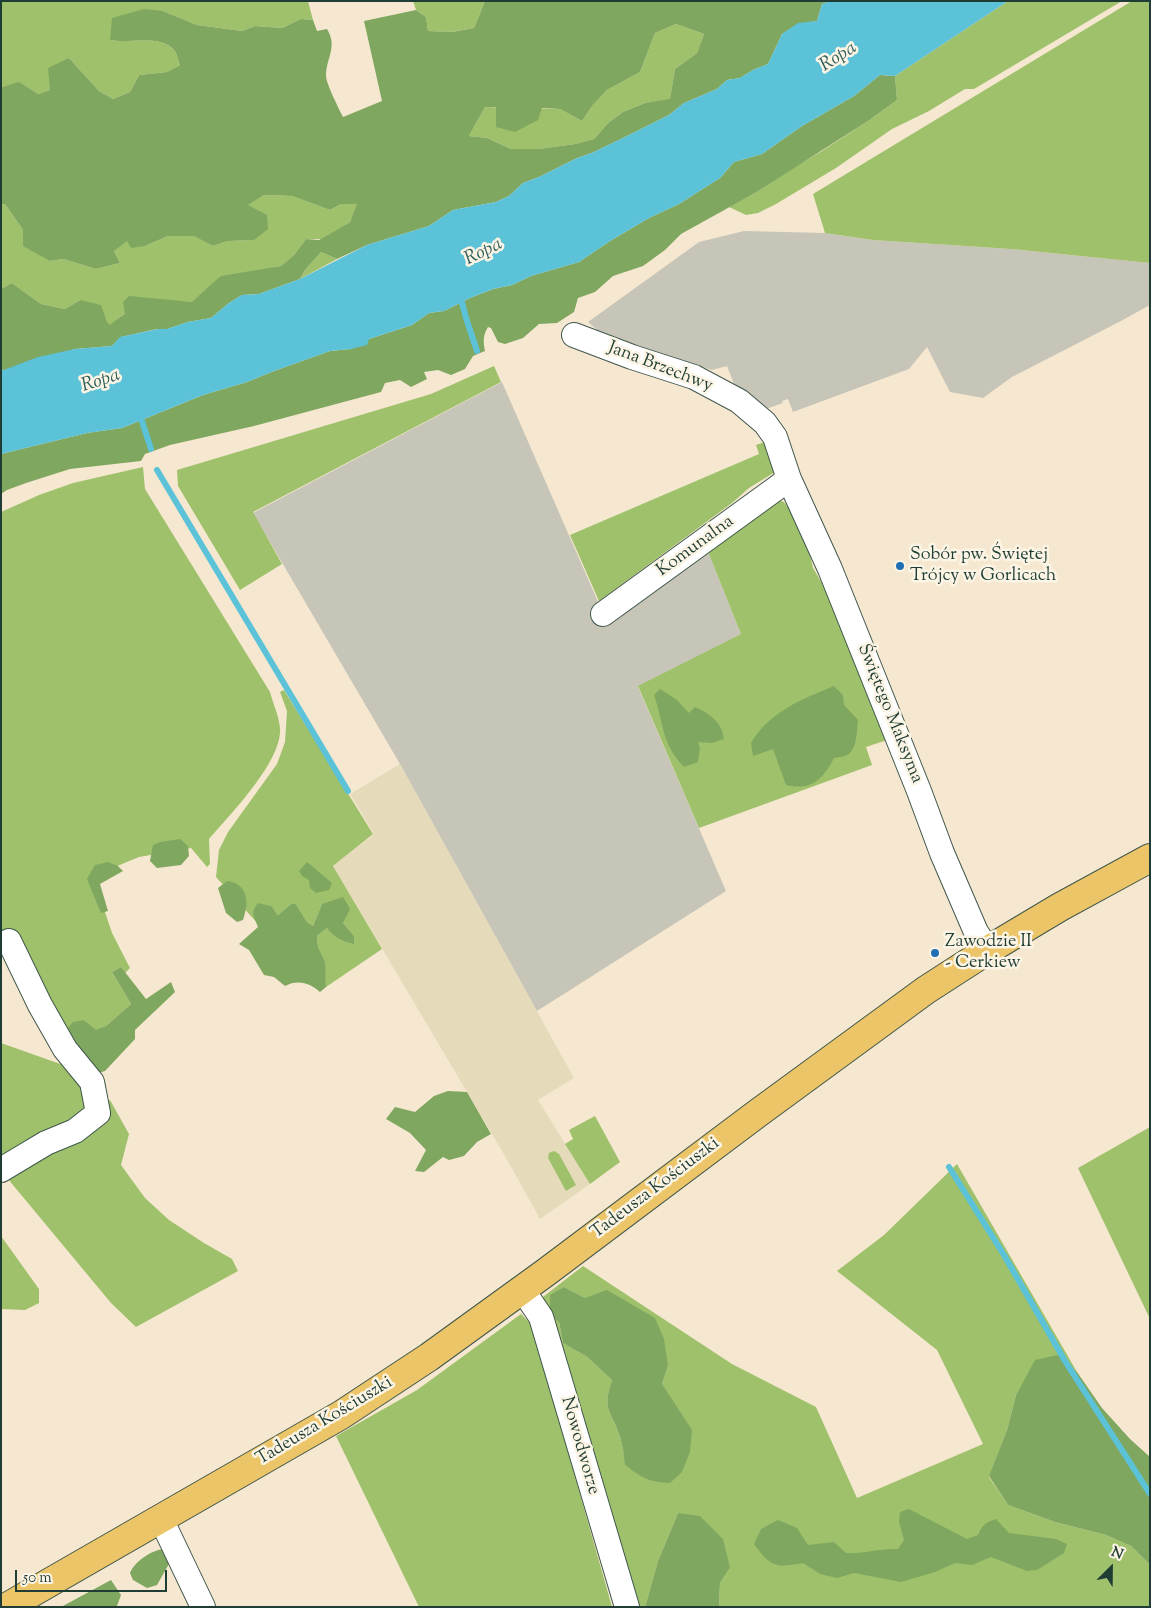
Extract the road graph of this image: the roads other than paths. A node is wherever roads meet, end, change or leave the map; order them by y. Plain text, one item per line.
1 (574, 335) dead end
2 (789, 479) junction
3 (603, 614) dead end
4 (1150, 858) edge
5 (9, 941) dead end
6 (988, 950) junction
7 (1, 1170) edge
8 (522, 1289) junction
9 (161, 1519) junction
10 (8, 1607) edge
11 (203, 1607) edge
12 (627, 1607) edge

1 - 2 street, Jana Brzechwy
2 - 3 street, Komunalna
2 - 6 street, Świętego Maksyma
4 - 6 main road, Tadeusza Kościuszki
5 - 7 street
6 - 8 main road, Tadeusza Kościuszki
8 - 9 main road, Tadeusza Kościuszki
8 - 12 street, Nowodworze
9 - 10 main road, Tadeusza Kościuszki
9 - 11 street

